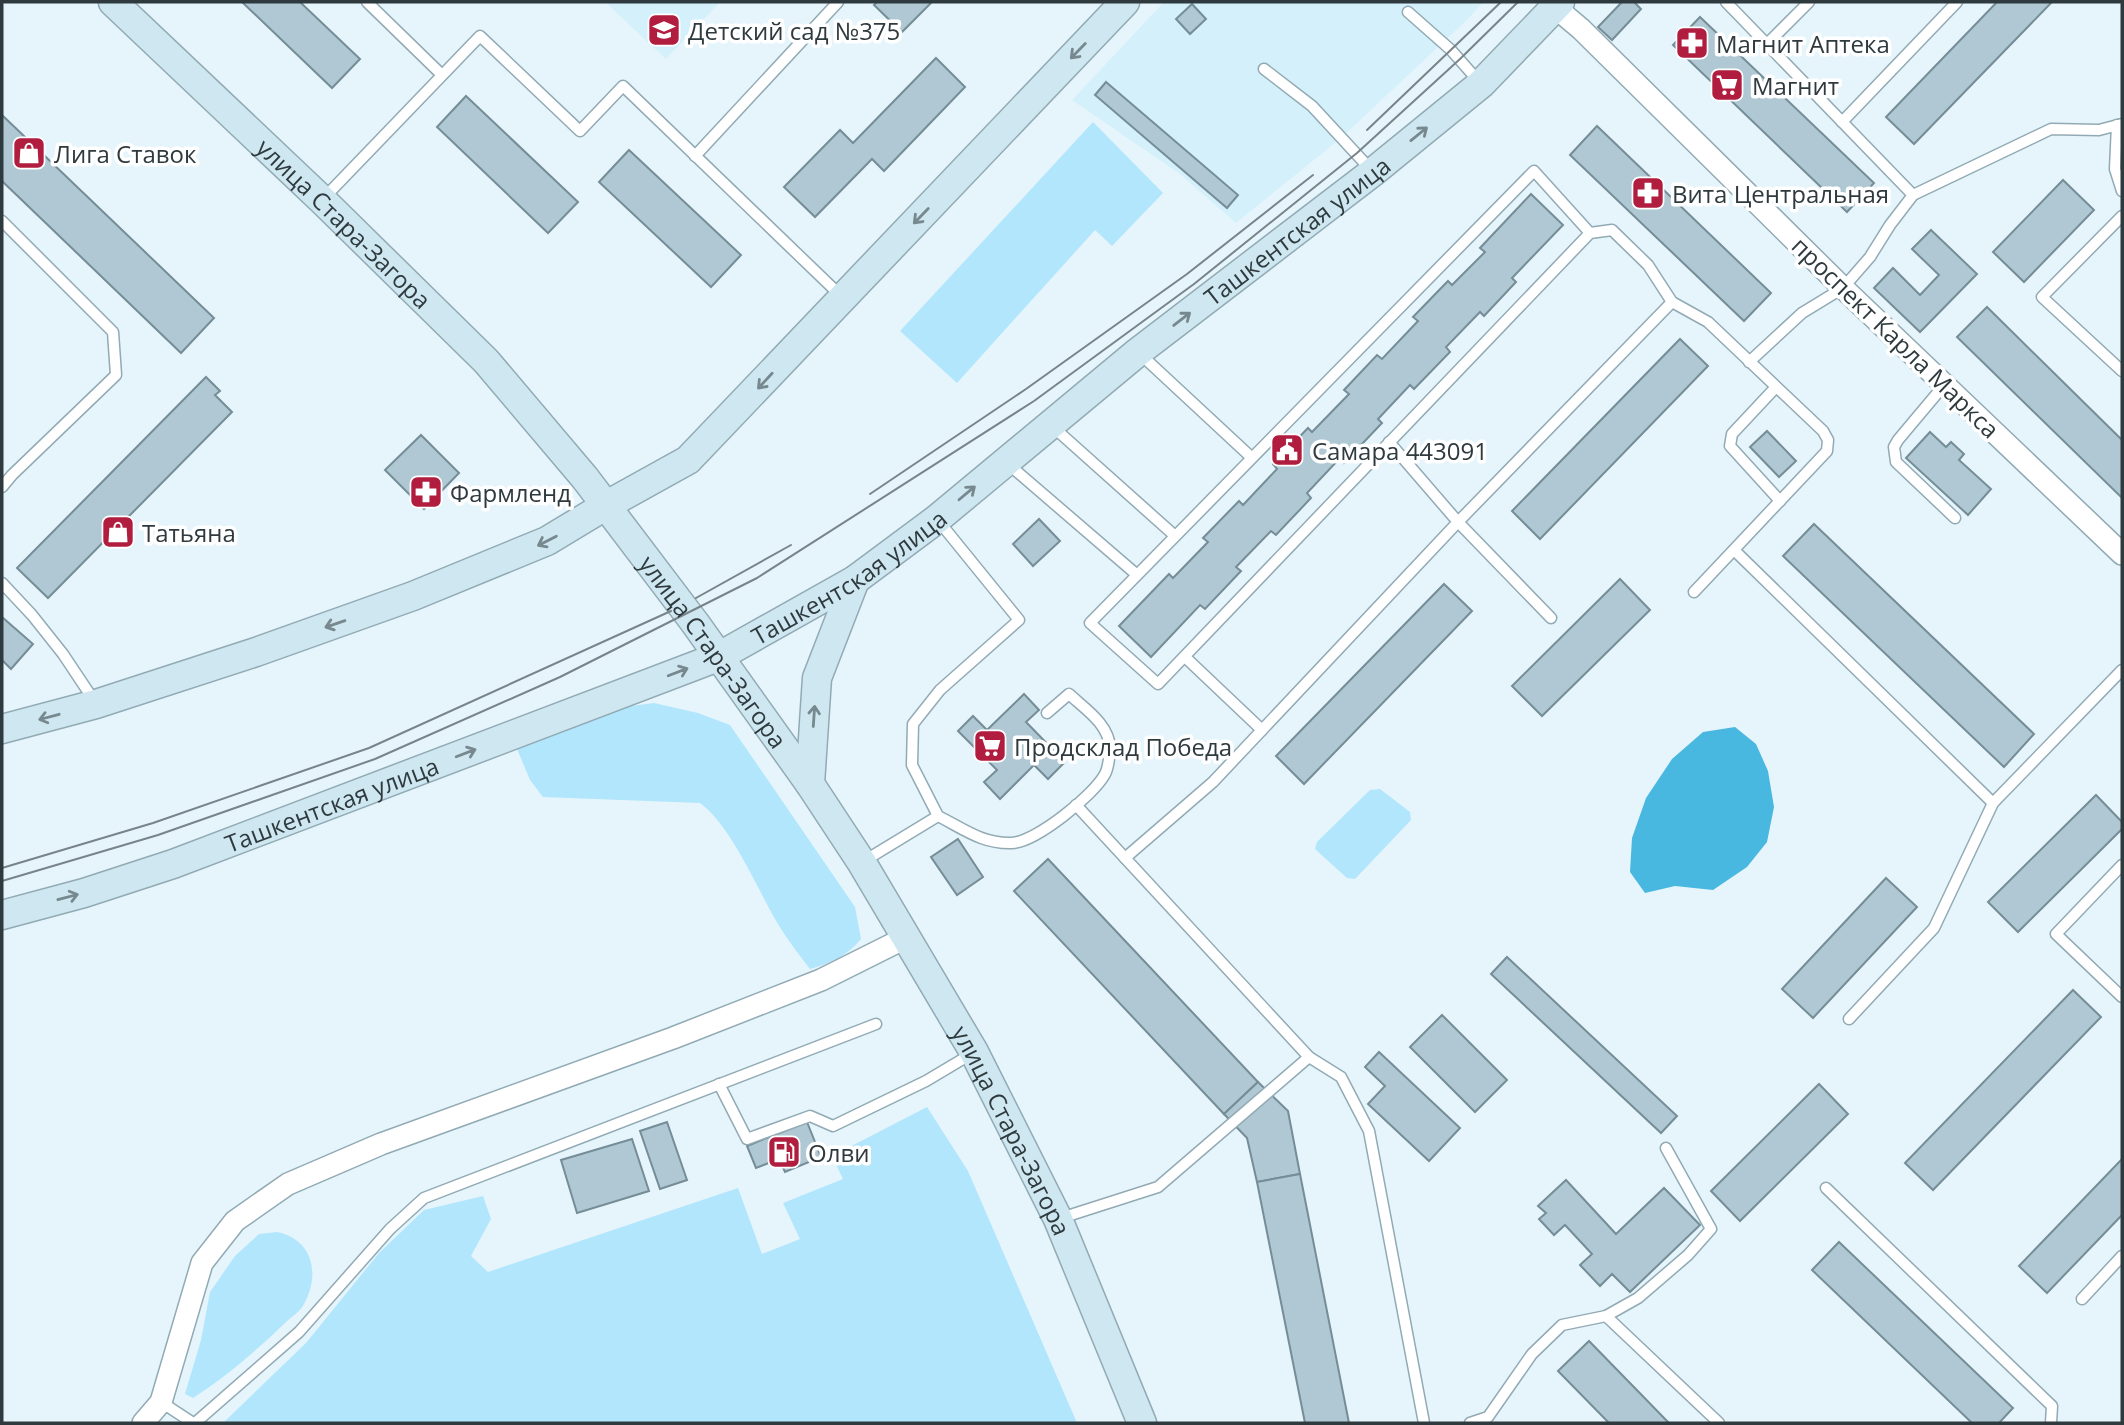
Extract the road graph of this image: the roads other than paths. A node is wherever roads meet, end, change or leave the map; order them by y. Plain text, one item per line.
1 (113, 2) edge
2 (367, 2) edge
3 (838, 2) edge
4 (1125, 2) edge
5 (1726, 2) edge
6 (1809, 2) edge
7 (1957, 2) edge
8 (1555, 3) edge
9 (1408, 12) dead end
10 (1767, 44) junction
11 (1264, 69) dead end
12 (442, 75) junction
13 (1481, 84) junction
14 (1842, 122) junction
15 (2120, 125) edge
16 (695, 156) junction
17 (1373, 172) junction
18 (2122, 191) edge
19 (1913, 195) junction
20 (322, 200) junction
21 (2122, 216) edge
22 (2, 221) edge
23 (1590, 233) junction
24 (1843, 288) junction
25 (843, 298) junction
26 (1672, 302) junction
27 (1138, 352) junction
28 (1749, 362) junction
29 (2122, 371) edge
30 (1945, 384) junction
31 (1776, 387) junction
32 (1050, 424) junction
33 (1389, 442) junction
34 (1251, 457) junction
35 (1005, 461) junction
36 (2, 465) edge
37 (12, 475) junction
38 (2, 487) edge
39 (1780, 500) junction
40 (605, 506) junction
41 (1955, 518) dead end
42 (937, 519) junction
43 (1458, 522) junction
44 (1174, 535) junction
45 (1734, 550) junction
46 (2122, 554) edge
47 (1136, 574) junction
48 (855, 580) junction
49 (2, 583) edge
50 (1694, 592) dead end
51 (1551, 618) dead end
52 (719, 657) junction
53 (1185, 657) junction
54 (2122, 670) edge
55 (96, 704) junction
56 (1047, 713) dead end
57 (2, 729) edge
58 (1262, 730) junction
59 (810, 784) junction
60 (1993, 803) junction
61 (1076, 805) junction
62 (938, 816) junction
63 (1125, 858) junction
64 (862, 863) junction
65 (2122, 865) edge
66 (2, 915) edge
67 (907, 937) junction
68 (2122, 997) edge
69 (1849, 1019) dead end
70 (876, 1024) dead end
71 (975, 1052) junction
72 (1309, 1057) junction
73 (719, 1084) junction
74 (1666, 1148) dead end
75 (1826, 1188) dead end
76 (1058, 1219) junction
77 (2122, 1256) edge
78 (2081, 1299) dead end
79 (1606, 1316) junction
80 (161, 1402) junction
81 (143, 1423) edge
82 (194, 1423) edge
83 (1143, 1423) edge
84 (1424, 1423) edge
85 (1470, 1423) edge
86 (1719, 1423) edge
87 (2051, 1423) edge

1 - 20 main road, улица Стара-Загора
2 - 12 lane
3 - 16 lane
4 -> 25 main road
5 - 10 lane
6 - 10 lane
7 - 14 lane
8 - 13 main road, Ташкентская улица
8 - 24 street, проспект Карла Маркса
9 - 13 lane
10 - 14 lane
11 - 17 lane
12 - 16 lane
12 - 20 lane
17 -> 13 main road, Ташкентская улица
14 - 19 lane
15 - 18 lane
15 - 19 lane
16 - 25 lane
27 -> 17 main road, Ташкентская улица
19 - 24 lane
20 - 40 main road, улица Стара-Загора
21 - 29 lane
22 - 37 lane
23 - 26 lane
23 - 33 lane
23 - 34 lane
24 - 28 lane
24 - 30 street, проспект Карла Маркса
25 -> 40 main road
26 - 28 lane
26 - 43 lane
27 - 32 main road, Ташкентская улица
27 - 34 lane
28 - 31 lane
30 - 41 lane
30 - 46 street, проспект Карла Маркса
31 - 39 lane
31 - 39 lane
32 - 35 main road, Ташкентская улица
32 - 44 lane
33 - 43 lane
33 - 53 lane
34 - 44 lane
42 -> 35 main road, Ташкентская улица
35 - 47 lane
36 - 37 lane
37 - 38 lane
39 - 45 lane
40 - 52 main road, улица Стара-Загора
40 -> 55 main road
42 - 48 main road, Ташкентская улица
42 - 62 lane
43 - 51 lane
43 - 58 lane
44 - 47 lane
45 - 50 lane
45 - 60 lane
47 - 53 lane
48 - 52 main road, Ташкентская улица
59 -> 48 main road
49 - 55 lane
52 - 59 main road, улица Стара-Загора
66 -> 52 main road, Ташкентская улица
53 - 58 lane
54 - 60 lane
55 -> 57 main road
56 - 61 lane
58 - 63 lane
59 - 64 main road, улица Стара-Загора
60 - 69 lane
61 - 62 lane
61 - 63 lane
62 - 64 lane
63 - 72 lane
64 - 67 main road, улица Стара-Загора
65 - 68 lane
67 - 71 main road, улица Стара-Загора
67 - 80 street
70 - 73 lane
71 - 73 lane
71 - 76 main road, улица Стара-Загора
72 - 76 lane
72 - 84 lane
73 - 82 lane
74 - 79 lane
75 - 87 lane
76 - 83 main road, улица Стара-Загора
77 - 78 lane
79 - 85 lane
79 - 86 lane
80 - 81 street
80 - 82 lane

